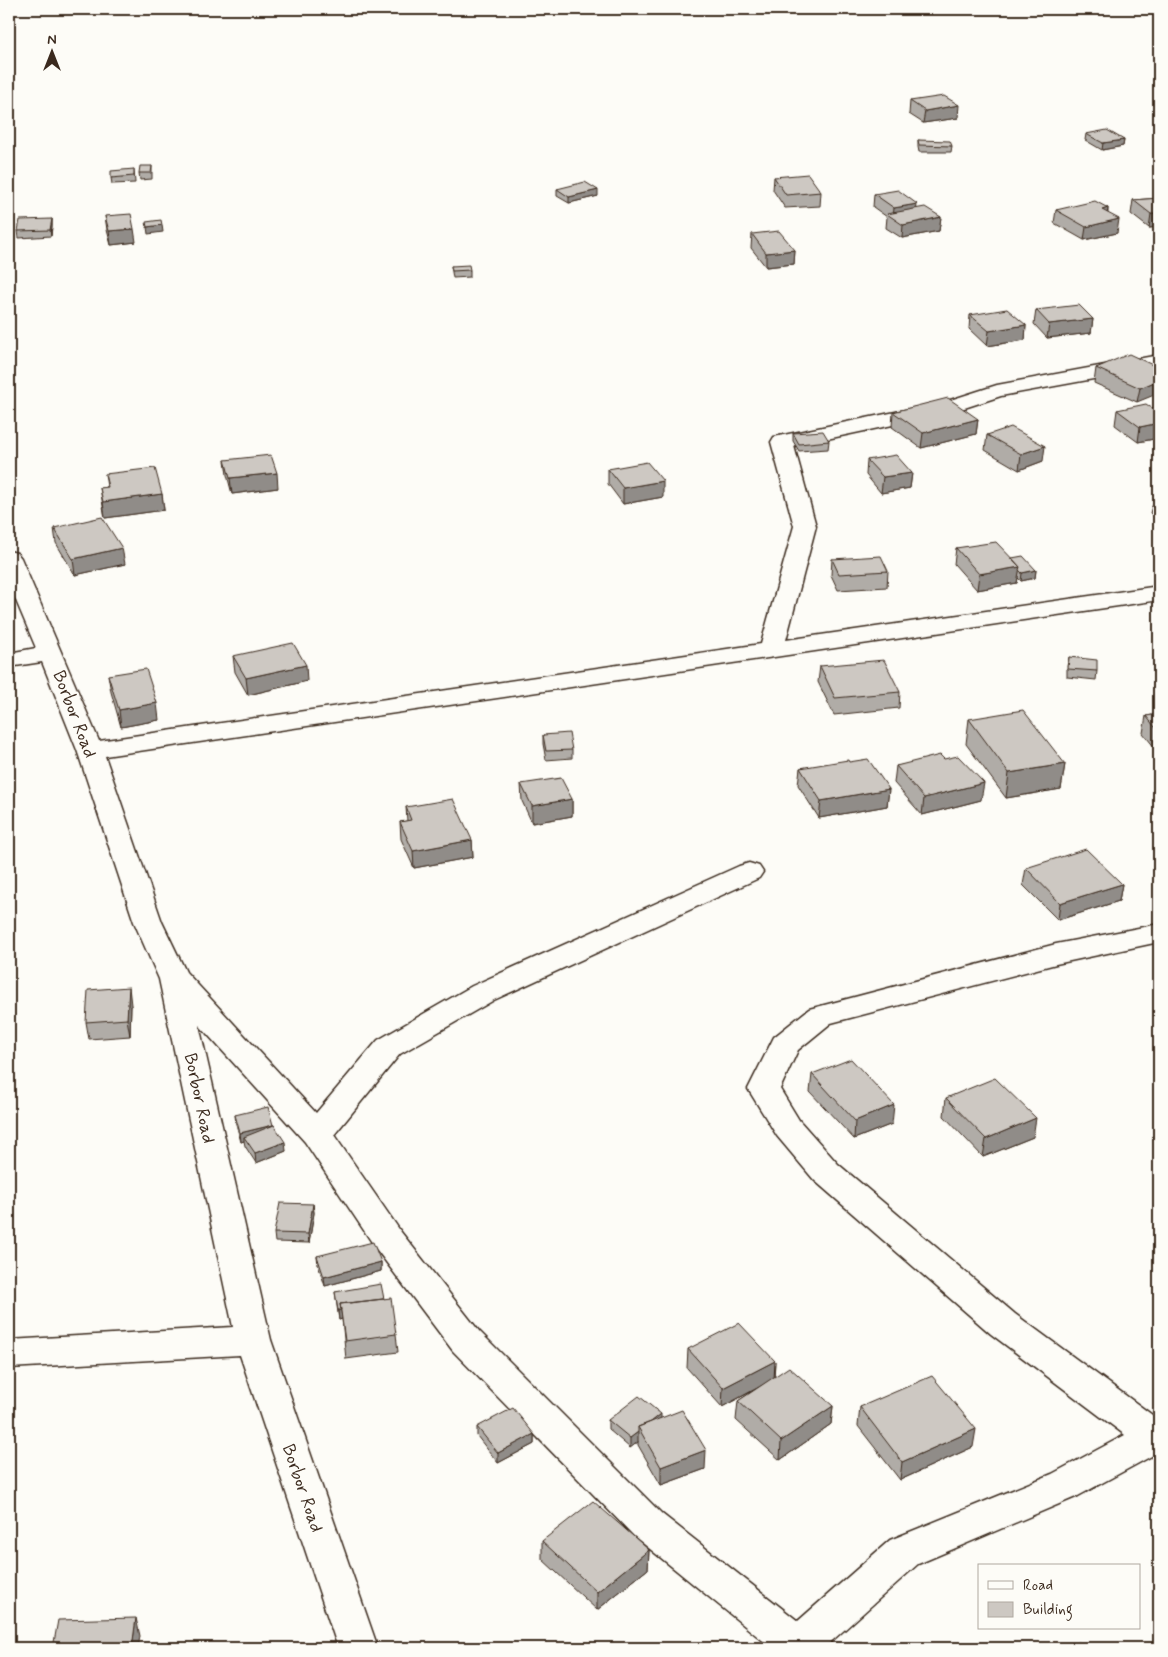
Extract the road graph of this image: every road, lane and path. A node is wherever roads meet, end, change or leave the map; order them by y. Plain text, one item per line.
1 (1159, 361) edge
2 (9, 558) edge
3 (1159, 593) edge
4 (771, 651) junction
5 (52, 653) junction
6 (9, 660) edge
7 (90, 750) junction
8 (749, 872) dead end
9 (1159, 933) edge
10 (174, 979) junction
11 (316, 1134) junction
12 (253, 1340) junction
13 (9, 1354) edge
14 (1157, 1436) edge
15 (800, 1647) edge
16 (358, 1648) edge

1 - 4 street
2 - 5 street, Borbor Road
3 - 4 street
4 - 7 street
5 - 6 street
5 - 7 street, Borbor Road
7 - 10 street, Borbor Road
8 - 11 street
9 - 14 street
10 - 11 street
10 - 12 street, Borbor Road
11 - 15 street
12 - 13 street
12 - 16 street, Borbor Road
14 - 15 street

